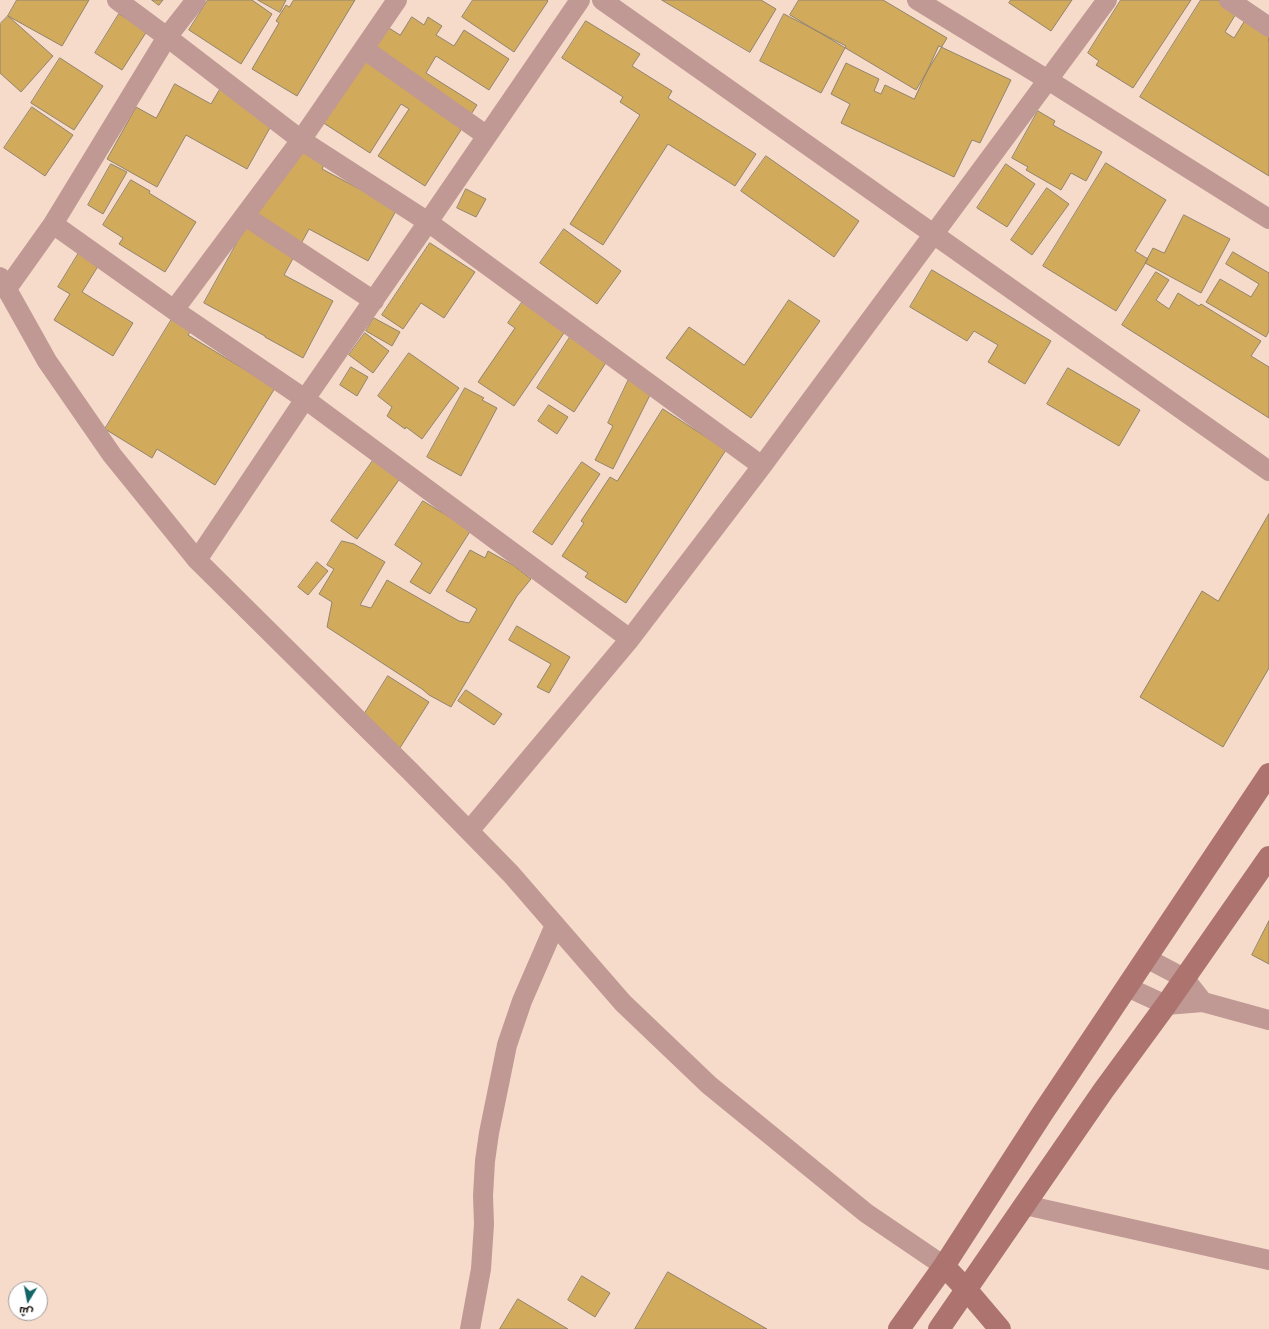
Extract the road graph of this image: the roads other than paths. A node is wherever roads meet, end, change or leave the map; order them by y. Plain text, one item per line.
1 (117, 0) edge
2 (196, 0) edge
3 (397, 0) edge
4 (580, 0) edge
5 (602, 0) edge
6 (917, 0) edge
7 (1107, 0) edge
8 (1229, 0) edge
9 (1269, 27) edge
10 (167, 37) junction
11 (364, 49) junction
12 (1048, 80) junction
13 (487, 136) junction
14 (301, 140) junction
15 (245, 216) junction
16 (1269, 219) edge
17 (428, 222) junction
18 (53, 224) junction
19 (933, 234) junction
20 (3, 284) edge
21 (374, 301) junction
22 (174, 310) junction
23 (305, 400) junction
24 (762, 466) junction
25 (1269, 471) edge
26 (197, 560) junction
27 (630, 639) junction
28 (1269, 774) edge
29 (469, 832) junction
30 (1269, 857) edge
31 (555, 925) junction
32 (1146, 958) junction
33 (1184, 978) junction
34 (1127, 987) junction
35 (1203, 1002) junction
36 (1166, 1005) junction
37 (1269, 1020) edge
38 (1025, 1205) junction
39 (1269, 1260) edge
40 (944, 1266) junction
41 (966, 1290) junction
42 (470, 1329) edge
43 (899, 1329) edge
44 (939, 1329) edge
45 (1000, 1329) edge

1 - 10 street
2 - 10 street
3 - 11 street
4 - 13 street
5 - 19 street
6 - 12 street
7 - 12 street
8 - 9 street
10 - 14 street
10 - 18 street
11 - 13 street
11 - 14 street
12 - 16 street
12 - 19 street
13 - 17 street
14 - 15 street
14 - 17 street
15 - 21 street
15 - 22 street
17 - 21 street
17 - 24 street
18 - 20 street
18 - 22 street
19 - 24 street
19 - 25 street
20 - 26 street
21 - 23 street
22 - 23 street
23 - 26 street
23 - 27 street
24 - 27 street
26 - 29 street
27 - 29 street
28 - 32 main road
29 - 31 street
30 - 33 main road
31 - 40 street
31 - 42 street
32 - 33 street
32 - 34 main road
33 - 35 street
33 - 36 main road
34 - 36 street
34 - 40 main road
35 - 36 street
35 - 37 street
36 - 38 main road
38 - 39 street
38 - 41 main road
40 - 41 main road
40 - 43 main road
41 - 44 main road
41 - 45 main road

